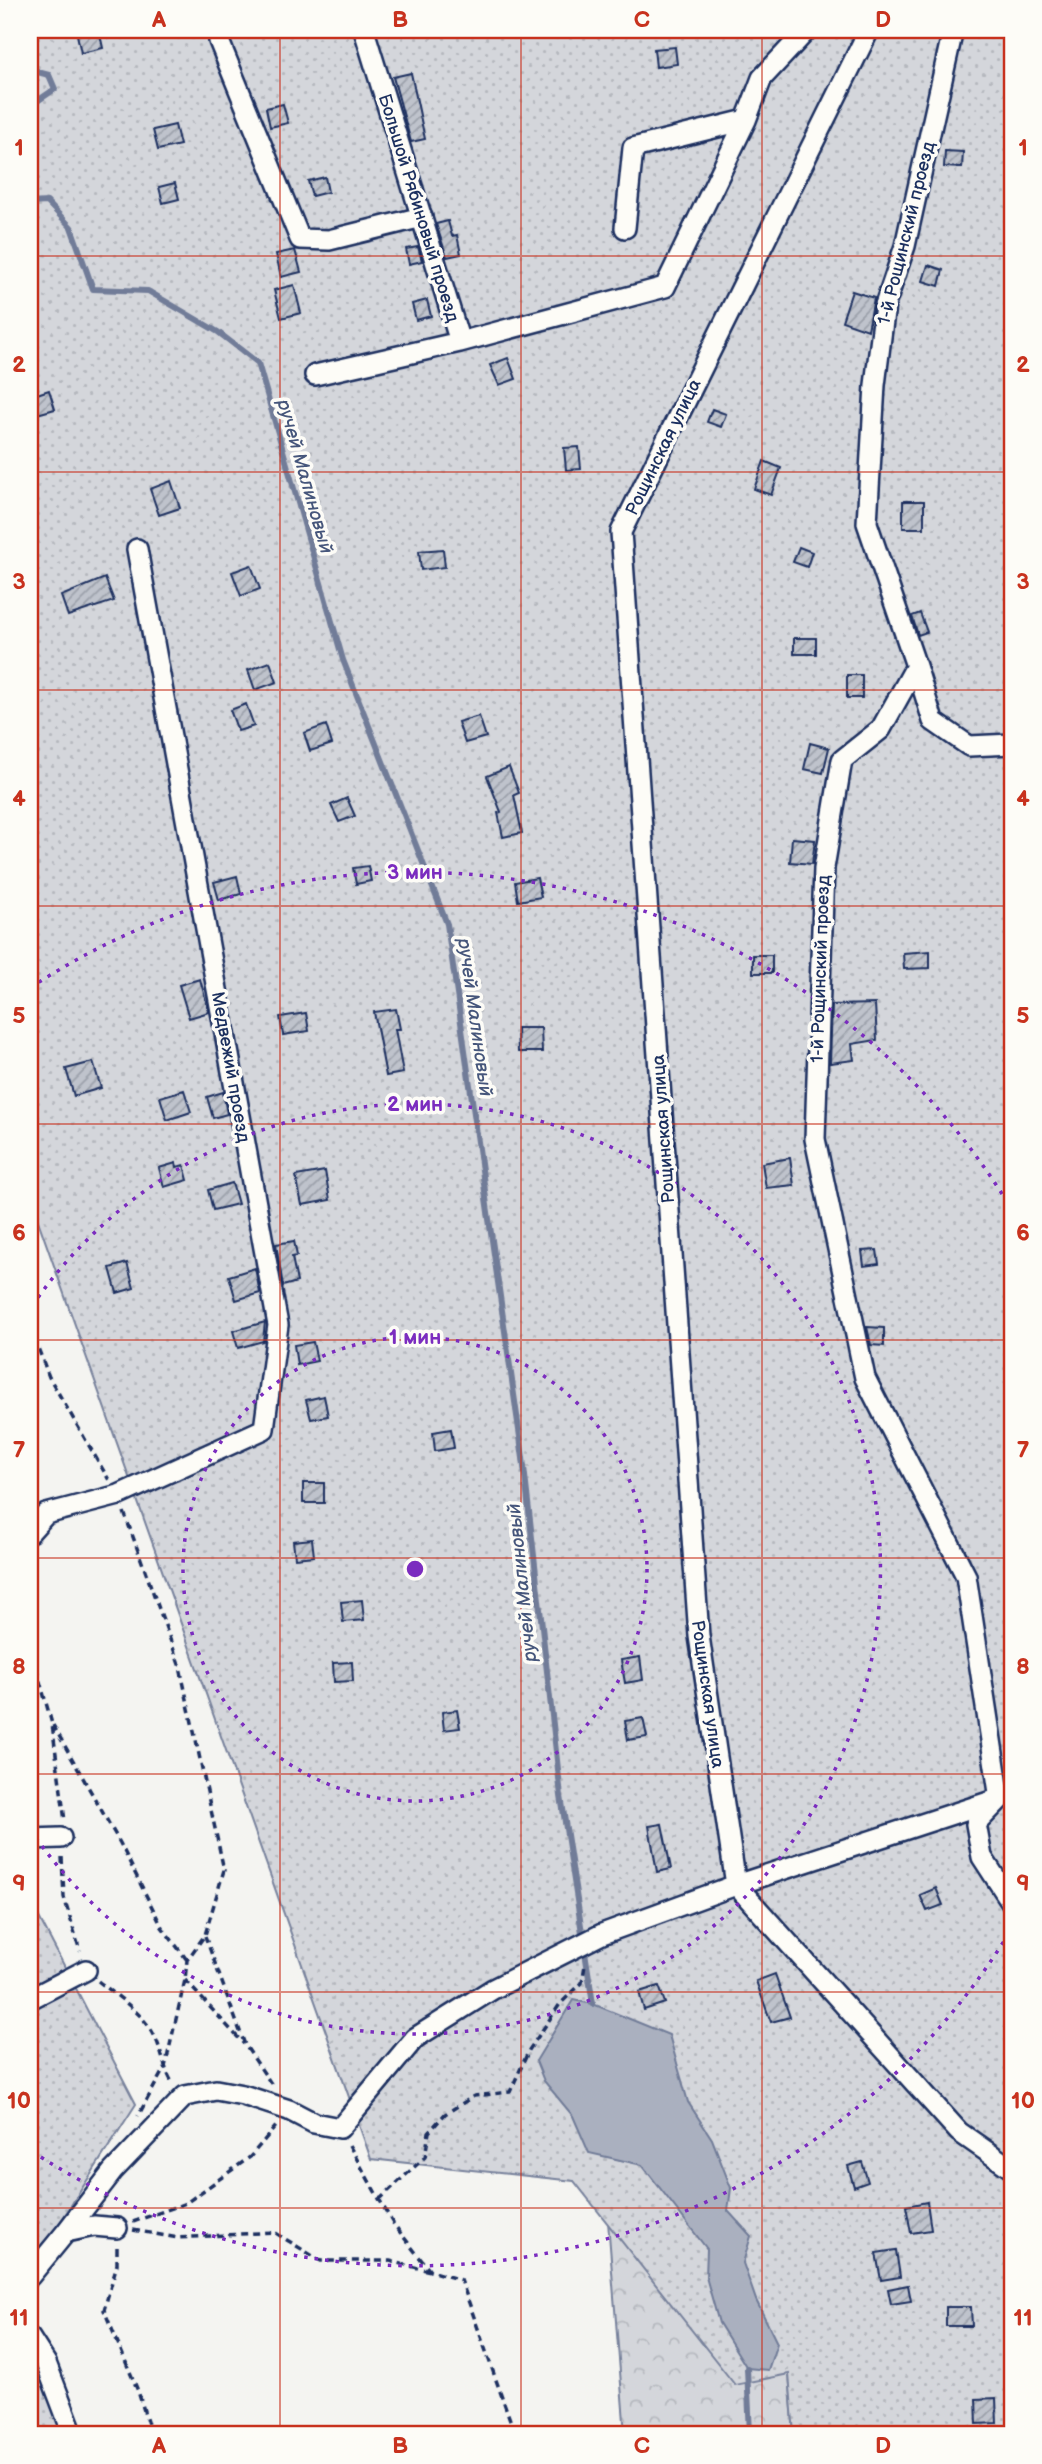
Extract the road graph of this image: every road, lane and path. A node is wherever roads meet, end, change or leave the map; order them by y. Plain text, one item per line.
1 (363, 30) edge
2 (807, 30) edge
3 (869, 30) edge
4 (953, 30) edge
5 (219, 41) dead end
6 (746, 120) junction
7 (422, 216) junction
8 (625, 228) dead end
9 (460, 342) junction
10 (315, 375) dead end
11 (137, 549) dead end
12 (916, 667) junction
13 (1012, 744) edge
14 (30, 1327) edge
15 (119, 1495) junction
16 (38, 1514) edge
17 (30, 1532) edge
18 (30, 1646) edge
19 (52, 1724) junction
20 (1006, 1798) edge
21 (61, 1838) junction
22 (30, 1839) edge
23 (736, 1885) junction
24 (1012, 1903) edge
25 (205, 1935) junction
26 (187, 1960) junction
27 (586, 1962) dead end
28 (86, 1970) junction
29 (185, 1980) junction
30 (30, 1999) edge
31 (245, 2045) junction
32 (164, 2067) junction
33 (185, 2096) junction
34 (289, 2110) junction
35 (136, 2118) dead end
36 (340, 2128) junction
37 (1012, 2169) edge
38 (379, 2200) junction
39 (117, 2228) junction
40 (66, 2232) junction
41 (430, 2271) junction
42 (30, 2276) edge
43 (30, 2338) edge
44 (72, 2434) edge
45 (151, 2434) edge
46 (515, 2434) edge

1 - 7 lane, Большой Рябиновый проезд
2 - 6 lane, Большой Рябиновый проезд
3 - 23 lane, Рощинская улица
4 - 12 lane, 1-й Рощинский проезд
5 - 7 lane
6 - 8 lane
6 - 9 lane, Большой Рябиновый проезд
7 - 9 lane, Большой Рябиновый проезд
9 - 10 lane
11 - 15 lane, Медвежий проезд
12 - 13 lane
12 - 20 lane, 1-й Рощинский проезд
14 - 15 path
15 - 16 lane
15 - 25 path
16 - 17 lane
18 - 19 path
19 - 21 path
19 - 26 path
20 - 23 lane
20 - 24 lane
21 - 22 lane
21 - 28 path
23 - 36 lane
23 - 37 lane
25 - 26 path
25 - 31 path
26 - 29 path
27 - 38 path
28 - 30 lane
28 - 32 path
29 - 31 path
29 - 32 path
31 - 34 path
32 - 33 path
32 - 35 path
33 - 34 lane
33 - 40 lane
34 - 36 lane
34 - 39 path
36 - 38 path
38 - 41 path
39 - 40 lane
39 - 41 path
39 - 45 path
40 - 42 lane
41 - 46 path
43 - 44 lane

